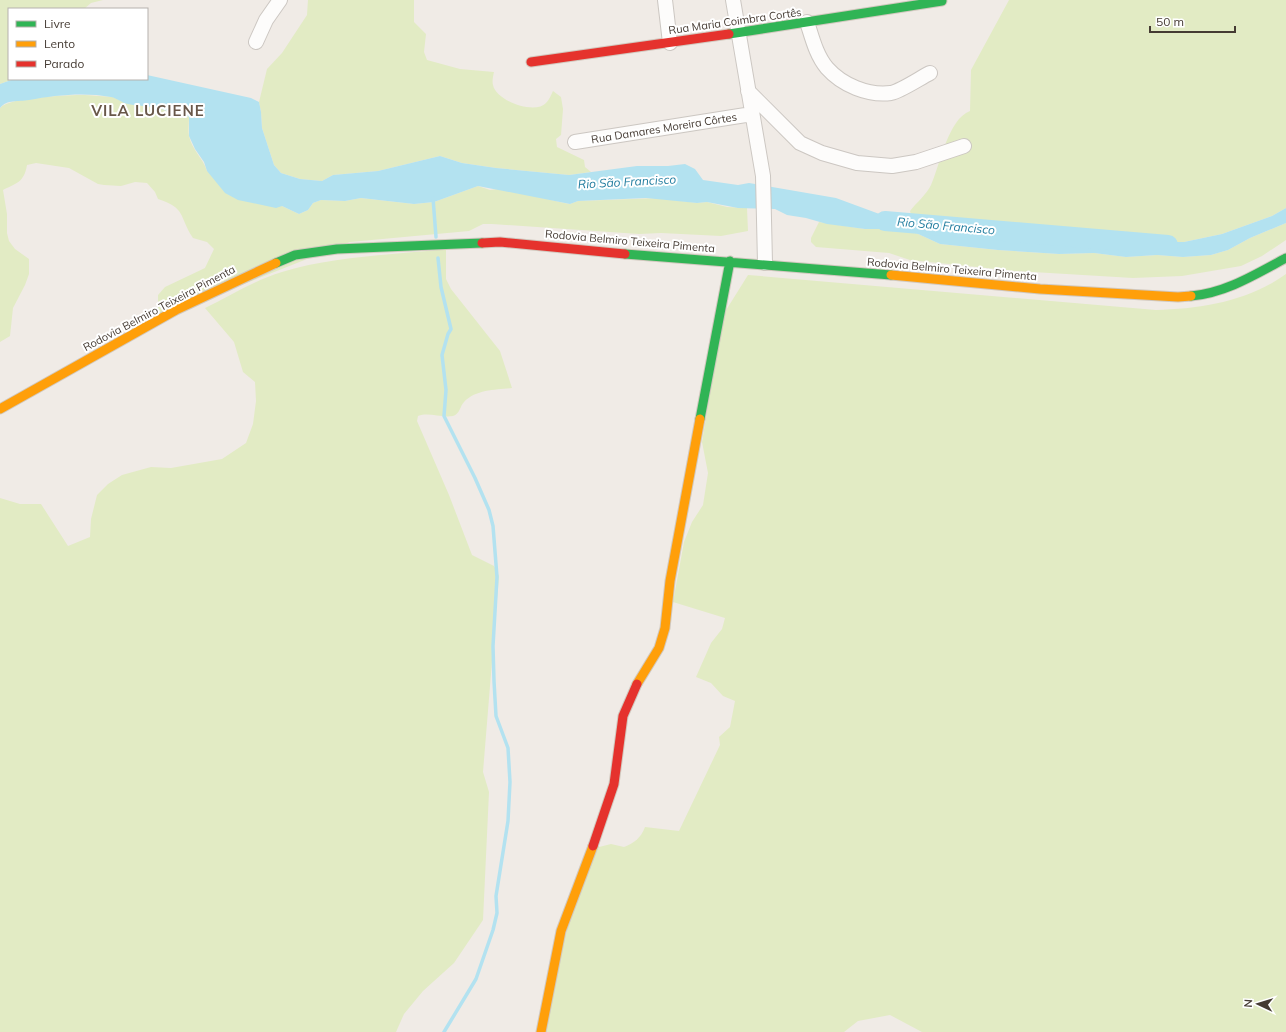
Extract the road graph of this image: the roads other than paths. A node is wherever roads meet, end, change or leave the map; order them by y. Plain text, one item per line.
1 (280, 0) edge
2 (665, 0) edge
3 (733, 0) edge
4 (942, 1) dead end
5 (807, 22) junction
6 (738, 33) junction
7 (256, 42) dead end
8 (670, 43) junction
9 (531, 62) dead end
10 (930, 73) dead end
11 (748, 91) junction
12 (752, 114) junction
13 (575, 142) dead end
14 (964, 146) dead end
15 (1286, 258) edge
16 (730, 261) junction
17 (766, 263) junction
18 (0, 409) edge
19 (541, 1032) edge

1 - 7 street
2 - 8 street
3 - 6 street
4 - 5 main road, Rua Maria Coimbra Cortês
5 - 6 main road, Rua Maria Coimbra Cortês
5 - 10 street
6 - 8 main road, Rua Maria Coimbra Cortês
6 - 11 street
8 - 9 main road, Rua Maria Coimbra Cortês
11 - 12 street
11 - 14 street
12 - 13 street, Rua Damares Moreira Côrtes
12 - 17 street
15 - 17 main road, Rodovia Belmiro Teixeira Pimenta
16 - 17 main road, Rodovia Belmiro Teixeira Pimenta
16 - 18 main road, Rodovia Belmiro Teixeira Pimenta
16 - 19 main road

